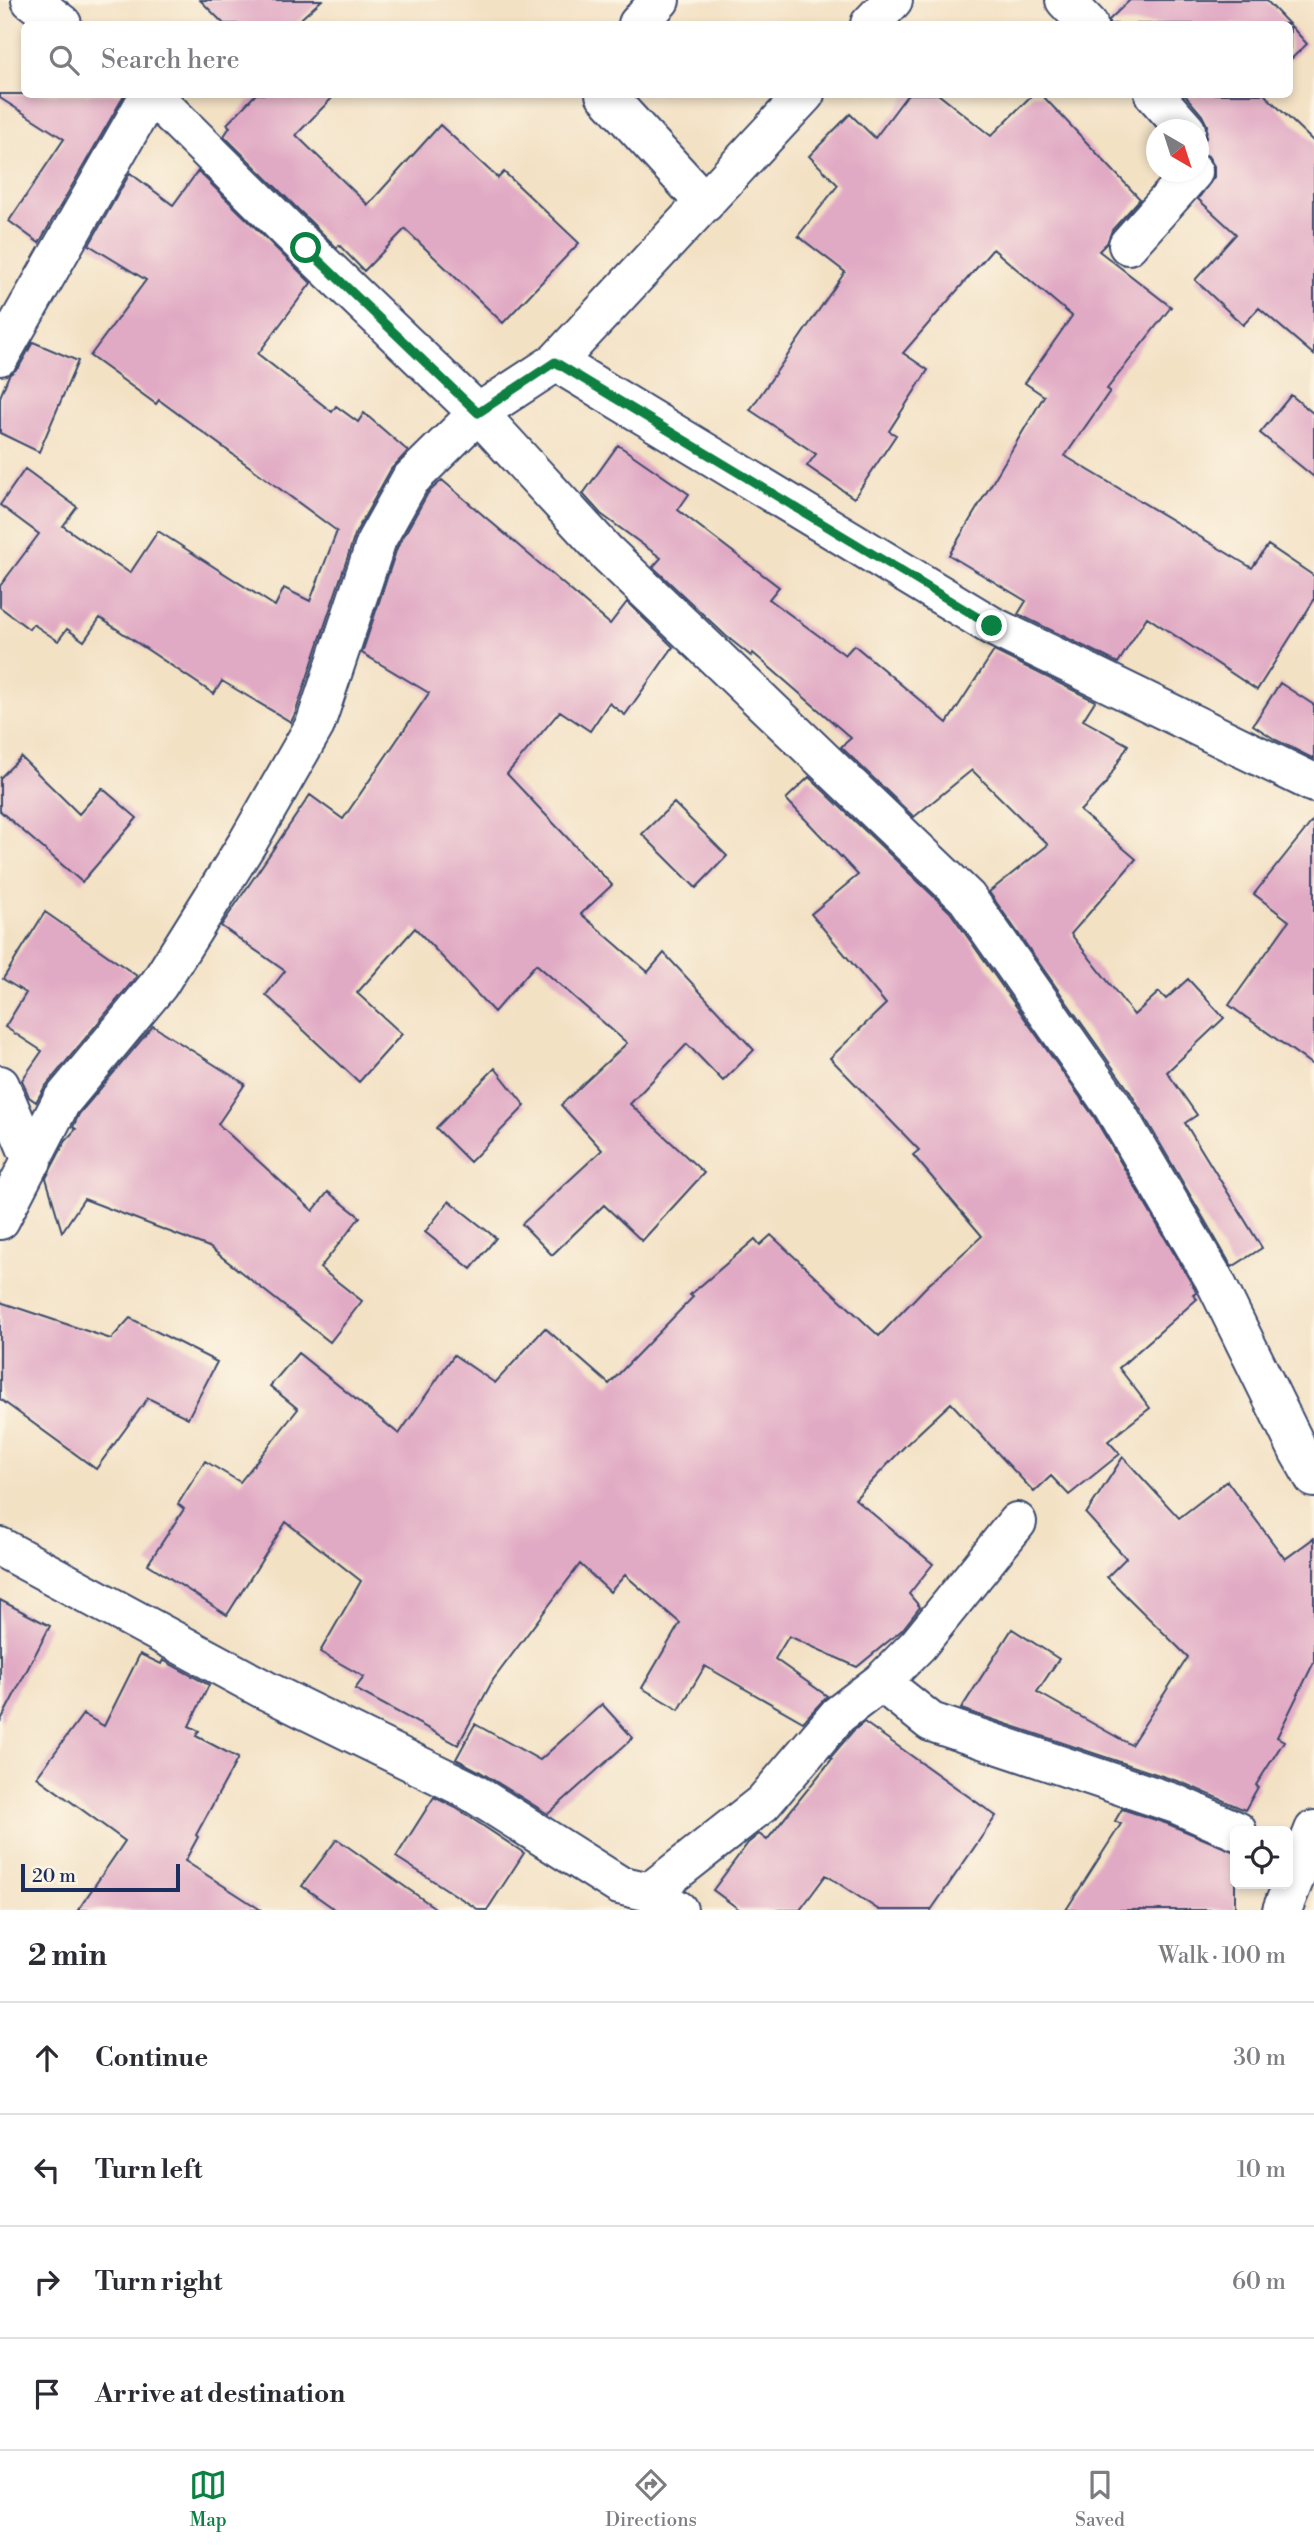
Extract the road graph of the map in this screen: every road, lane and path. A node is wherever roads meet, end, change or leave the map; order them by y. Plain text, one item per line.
1 (31, 0) edge
2 (660, 0) edge
3 (893, 0) edge
4 (1065, 0) edge
5 (58, 21) edge
6 (641, 21) edge
7 (873, 21) edge
8 (1085, 21) edge
9 (148, 98) edge
10 (154, 98) edge
11 (608, 98) edge
12 (801, 98) edge
13 (1158, 98) edge
14 (1176, 119) edge
15 (1184, 182) edge
16 (705, 203) junction
17 (1128, 245) dead end
18 (0, 356) edge
19 (555, 362) junction
20 (478, 413) junction
21 (1314, 783) edge
22 (0, 1085) edge
23 (32, 1161) junction
24 (0, 1220) edge
25 (1314, 1478) edge
26 (1017, 1522) dead end
27 (0, 1547) edge
28 (881, 1682) junction
29 (1230, 1828) edge
30 (1301, 1848) edge
31 (664, 1901) edge
32 (1282, 1910) edge

1 - 5 street
2 - 6 street
3 - 7 street
4 - 8 street
9 - 18 street
10 - 20 street
11 - 16 street
12 - 16 street
13 - 14 street
15 - 17 street
16 - 19 street
19 - 20 street
19 - 21 street
20 - 23 street
20 - 25 street
22 - 23 street
23 - 24 street
26 - 28 street
27 - 31 street
28 - 29 street
28 - 31 street
30 - 32 street

